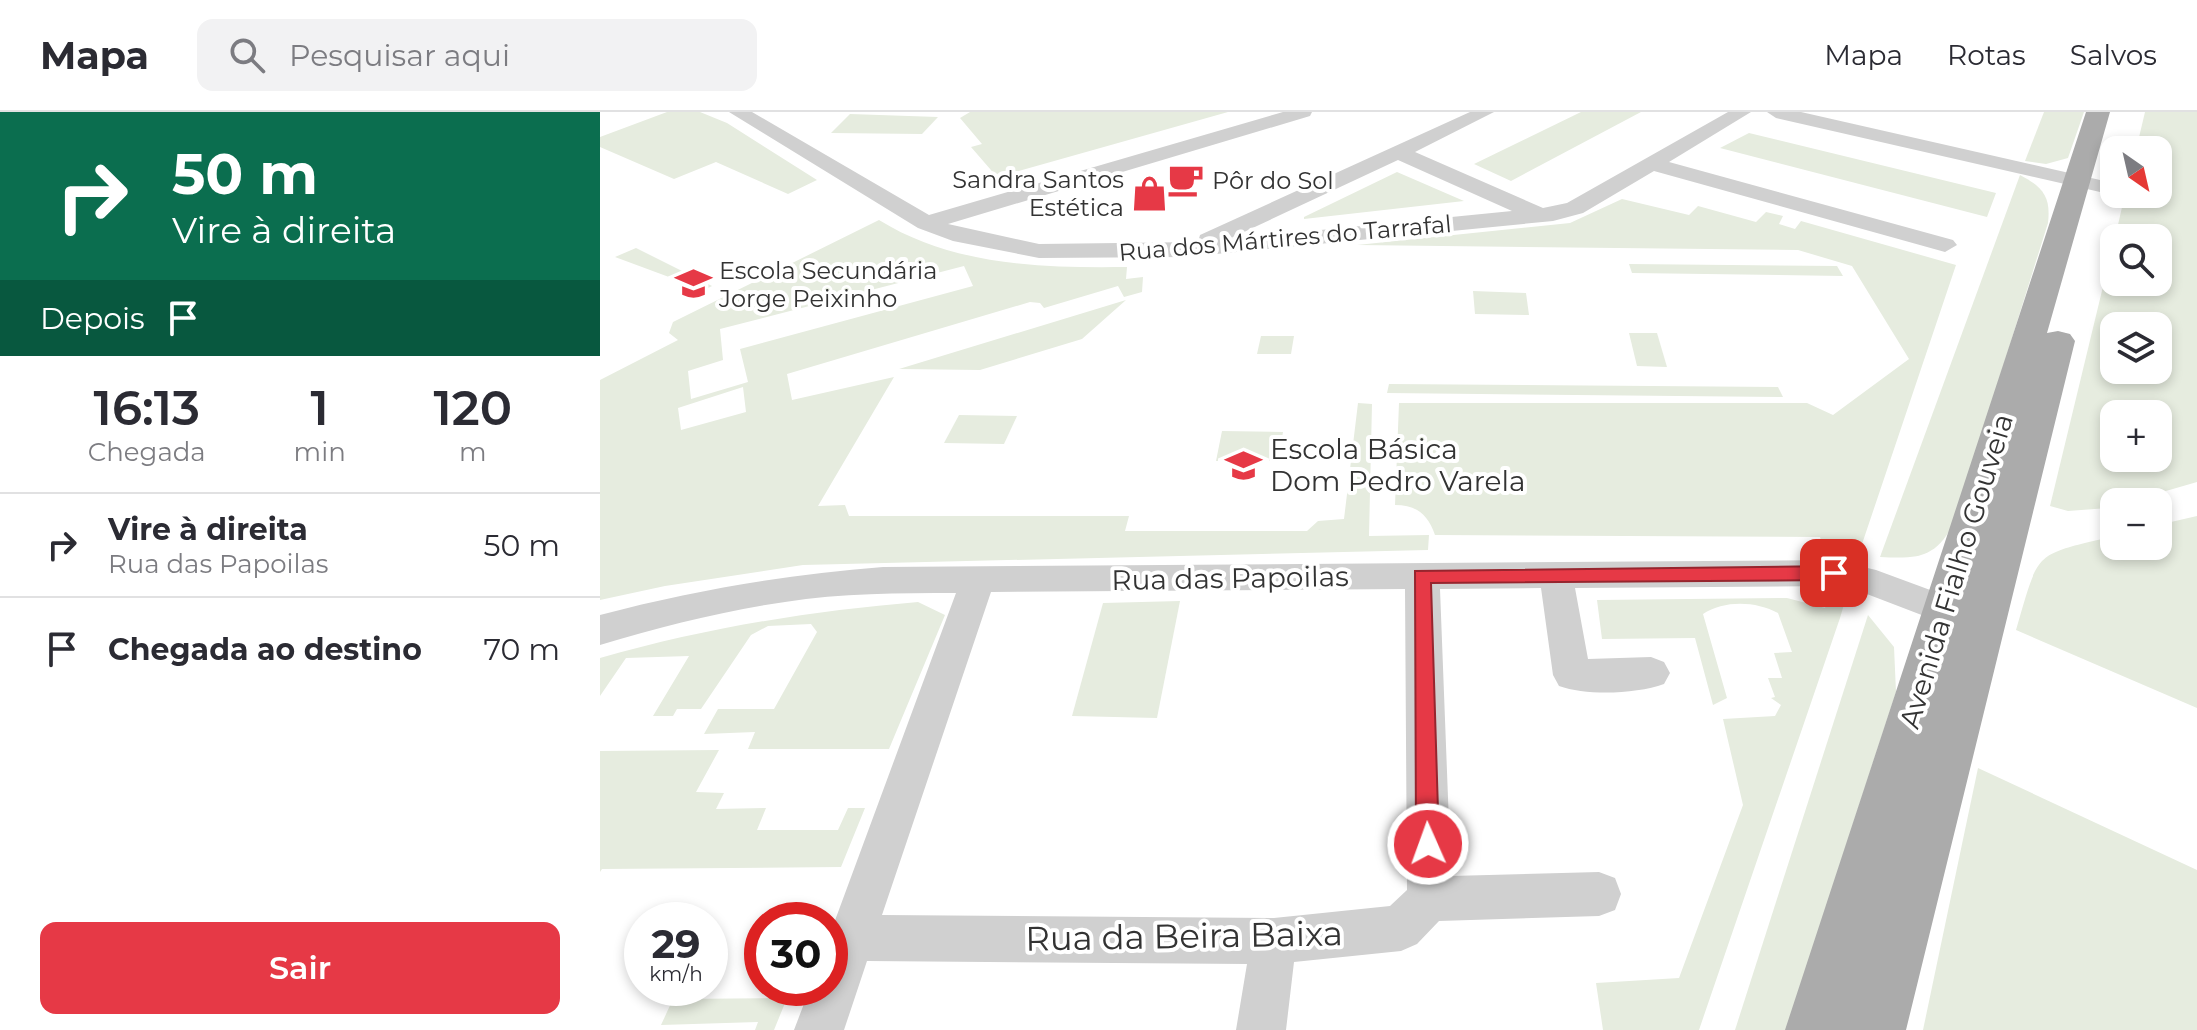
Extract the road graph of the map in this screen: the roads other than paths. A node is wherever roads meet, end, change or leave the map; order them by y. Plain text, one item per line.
1 (738, 112) edge
2 (1303, 112) edge
3 (1485, 112) edge
4 (1742, 112) edge
5 (1776, 112) edge
6 (2098, 112) edge
7 (2121, 112) edge
8 (1398, 152) junction
9 (1652, 164) junction
10 (2089, 184) junction
11 (1540, 215) junction
12 (926, 223) junction
13 (1945, 245) dead end
14 (1186, 250) junction
15 (1556, 575) junction
16 (1422, 576) junction
17 (978, 580) junction
18 (1964, 617) junction
19 (600, 630) edge
20 (1651, 673) dead end
21 (1599, 894) dead end
22 (1429, 899) junction
23 (853, 938) junction
24 (1274, 941) junction
25 (819, 1030) edge
26 (1261, 1030) edge
27 (1817, 1030) edge
28 (1874, 1030) edge

1 - 12 street, Rua dos Mártires do Tarrafal
2 - 12 street
3 - 8 street
4 - 9 street, Rua dos Mártires do Tarrafal
5 - 10 street
6 - 10 main road, Avenida Fialho Gouveia
7 - 10 main road, Avenida Fialho Gouveia
8 - 11 street
8 - 14 street
9 - 11 street, Rua dos Mártires do Tarrafal
9 - 13 street
10 - 18 main road, Avenida Fialho Gouveia
11 - 14 street, Rua dos Mártires do Tarrafal
12 - 14 street, Rua dos Mártires do Tarrafal
15 - 16 street, Rua das Papoilas
15 - 18 street, Rua das Papoilas
15 - 20 street
16 - 17 street, Rua das Papoilas
16 - 22 street
17 - 19 street, Rua das Papoilas
17 - 23 street
18 - 27 main road, Avenida Fialho Gouveia
18 - 28 main road, Avenida Fialho Gouveia
21 - 22 street
22 - 24 street, Rua da Beira Baixa
23 - 24 street, Rua da Beira Baixa
23 - 25 street
24 - 26 street

